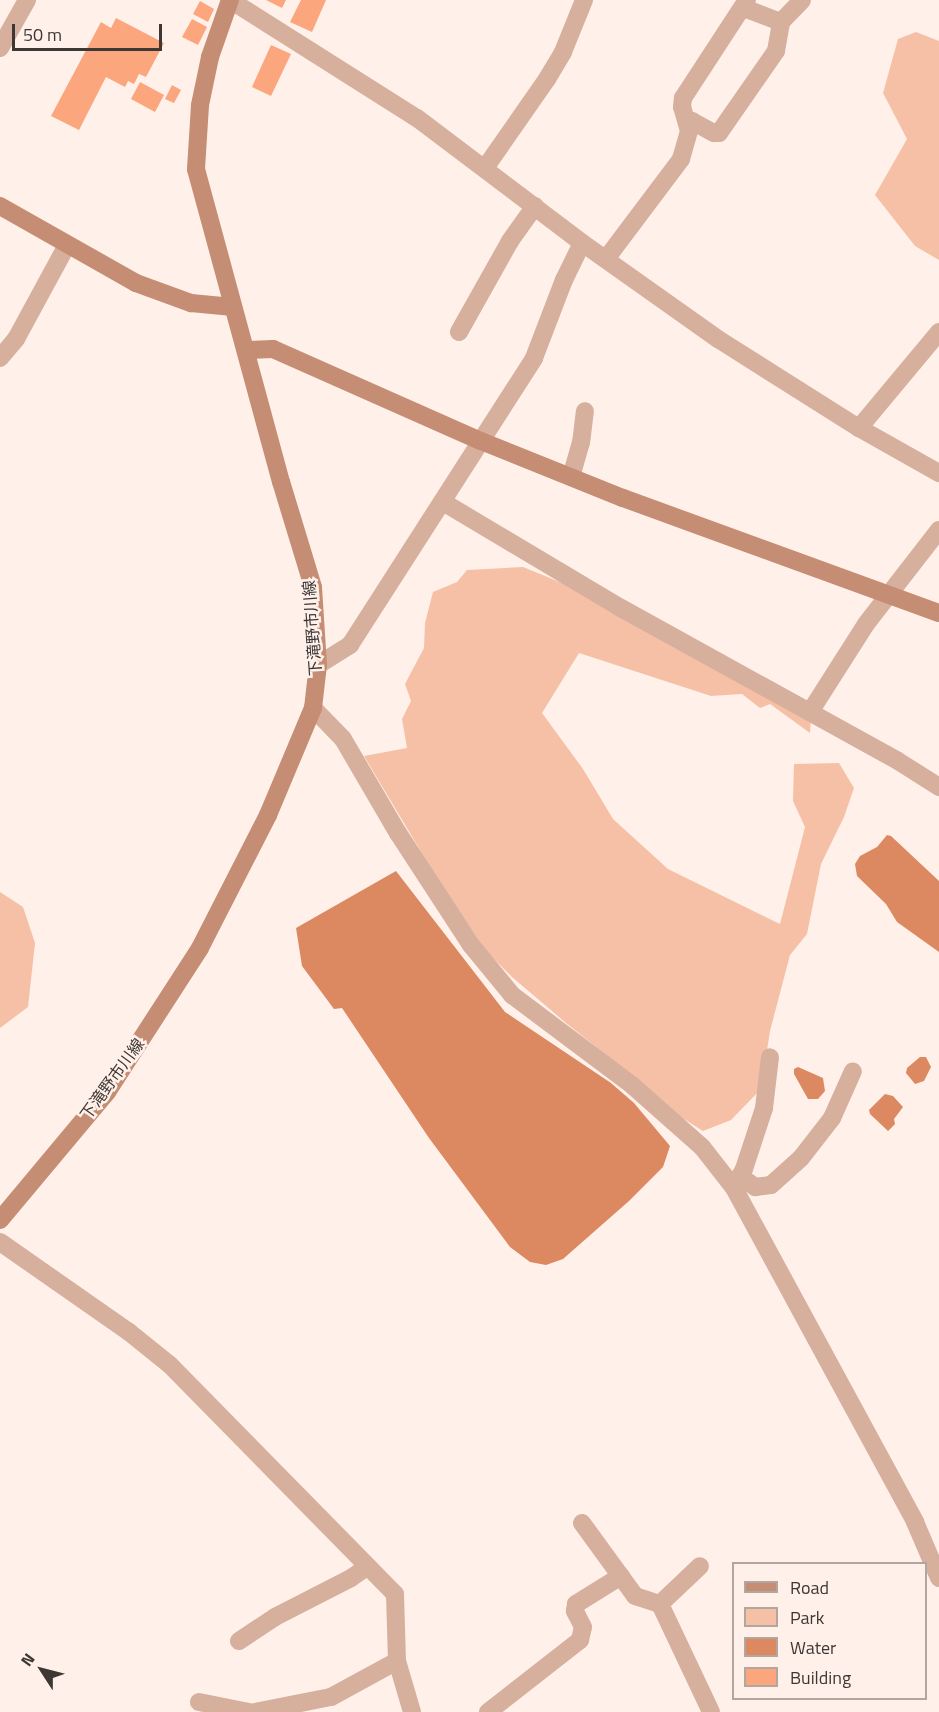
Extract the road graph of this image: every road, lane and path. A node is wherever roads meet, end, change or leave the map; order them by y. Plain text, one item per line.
1 (27, 0) edge
2 (230, 0) edge
3 (584, 0) edge
4 (802, 0) edge
5 (746, 4) edge
6 (781, 22) junction
7 (0, 48) edge
8 (688, 124) junction
9 (485, 168) junction
10 (0, 206) edge
11 (535, 206) junction
12 (582, 243) junction
13 (67, 245) junction
14 (606, 259) junction
15 (233, 307) junction
16 (459, 332) dead end
17 (939, 332) edge
18 (246, 350) junction
19 (0, 358) edge
20 (585, 411) dead end
21 (859, 428) junction
22 (480, 441) junction
23 (939, 473) edge
24 (571, 477) junction
25 (443, 502) junction
26 (939, 530) edge
27 (889, 596) junction
28 (939, 613) edge
29 (318, 664) junction
30 (313, 708) junction
31 (810, 712) junction
32 (939, 787) edge
33 (770, 1057) dead end
34 (853, 1071) dead end
35 (737, 1182) junction
36 (0, 1220) edge
37 (0, 1242) edge
38 (582, 1523) dead end
39 (700, 1566) dead end
40 (367, 1567) junction
41 (621, 1576) junction
42 (939, 1578) edge
43 (660, 1604) junction
44 (239, 1641) dead end
45 (397, 1661) junction
46 (199, 1702) dead end
47 (249, 1712) edge
48 (255, 1712) edge
49 (412, 1712) edge
50 (488, 1712) edge
51 (711, 1712) edge

1 - 7 street
2 - 9 street
2 - 15 main road, 下滝野市川線
3 - 9 street
4 - 6 street
5 - 6 street
5 - 8 street
6 - 8 street
8 - 14 street
9 - 11 street
10 - 13 main road
11 - 12 street
11 - 16 street
12 - 14 street
12 - 22 street
13 - 15 main road
13 - 19 street
14 - 21 street
15 - 18 main road, 下滝野市川線
17 - 21 street
18 - 22 main road
18 - 29 main road, 下滝野市川線
20 - 24 street
21 - 23 street
22 - 24 main road
22 - 25 street
24 - 27 main road
25 - 29 street
25 - 31 street
26 - 27 street
27 - 28 main road
27 - 31 street
29 - 30 main road, 下滝野市川線
30 - 35 street
30 - 36 main road, 下滝野市川線
31 - 32 street
33 - 35 street
34 - 35 street
35 - 42 street
37 - 40 street
38 - 41 street
39 - 43 street
40 - 44 street
40 - 45 street
41 - 43 street
41 - 50 street
43 - 51 street
45 - 48 street
45 - 49 street
46 - 47 street

